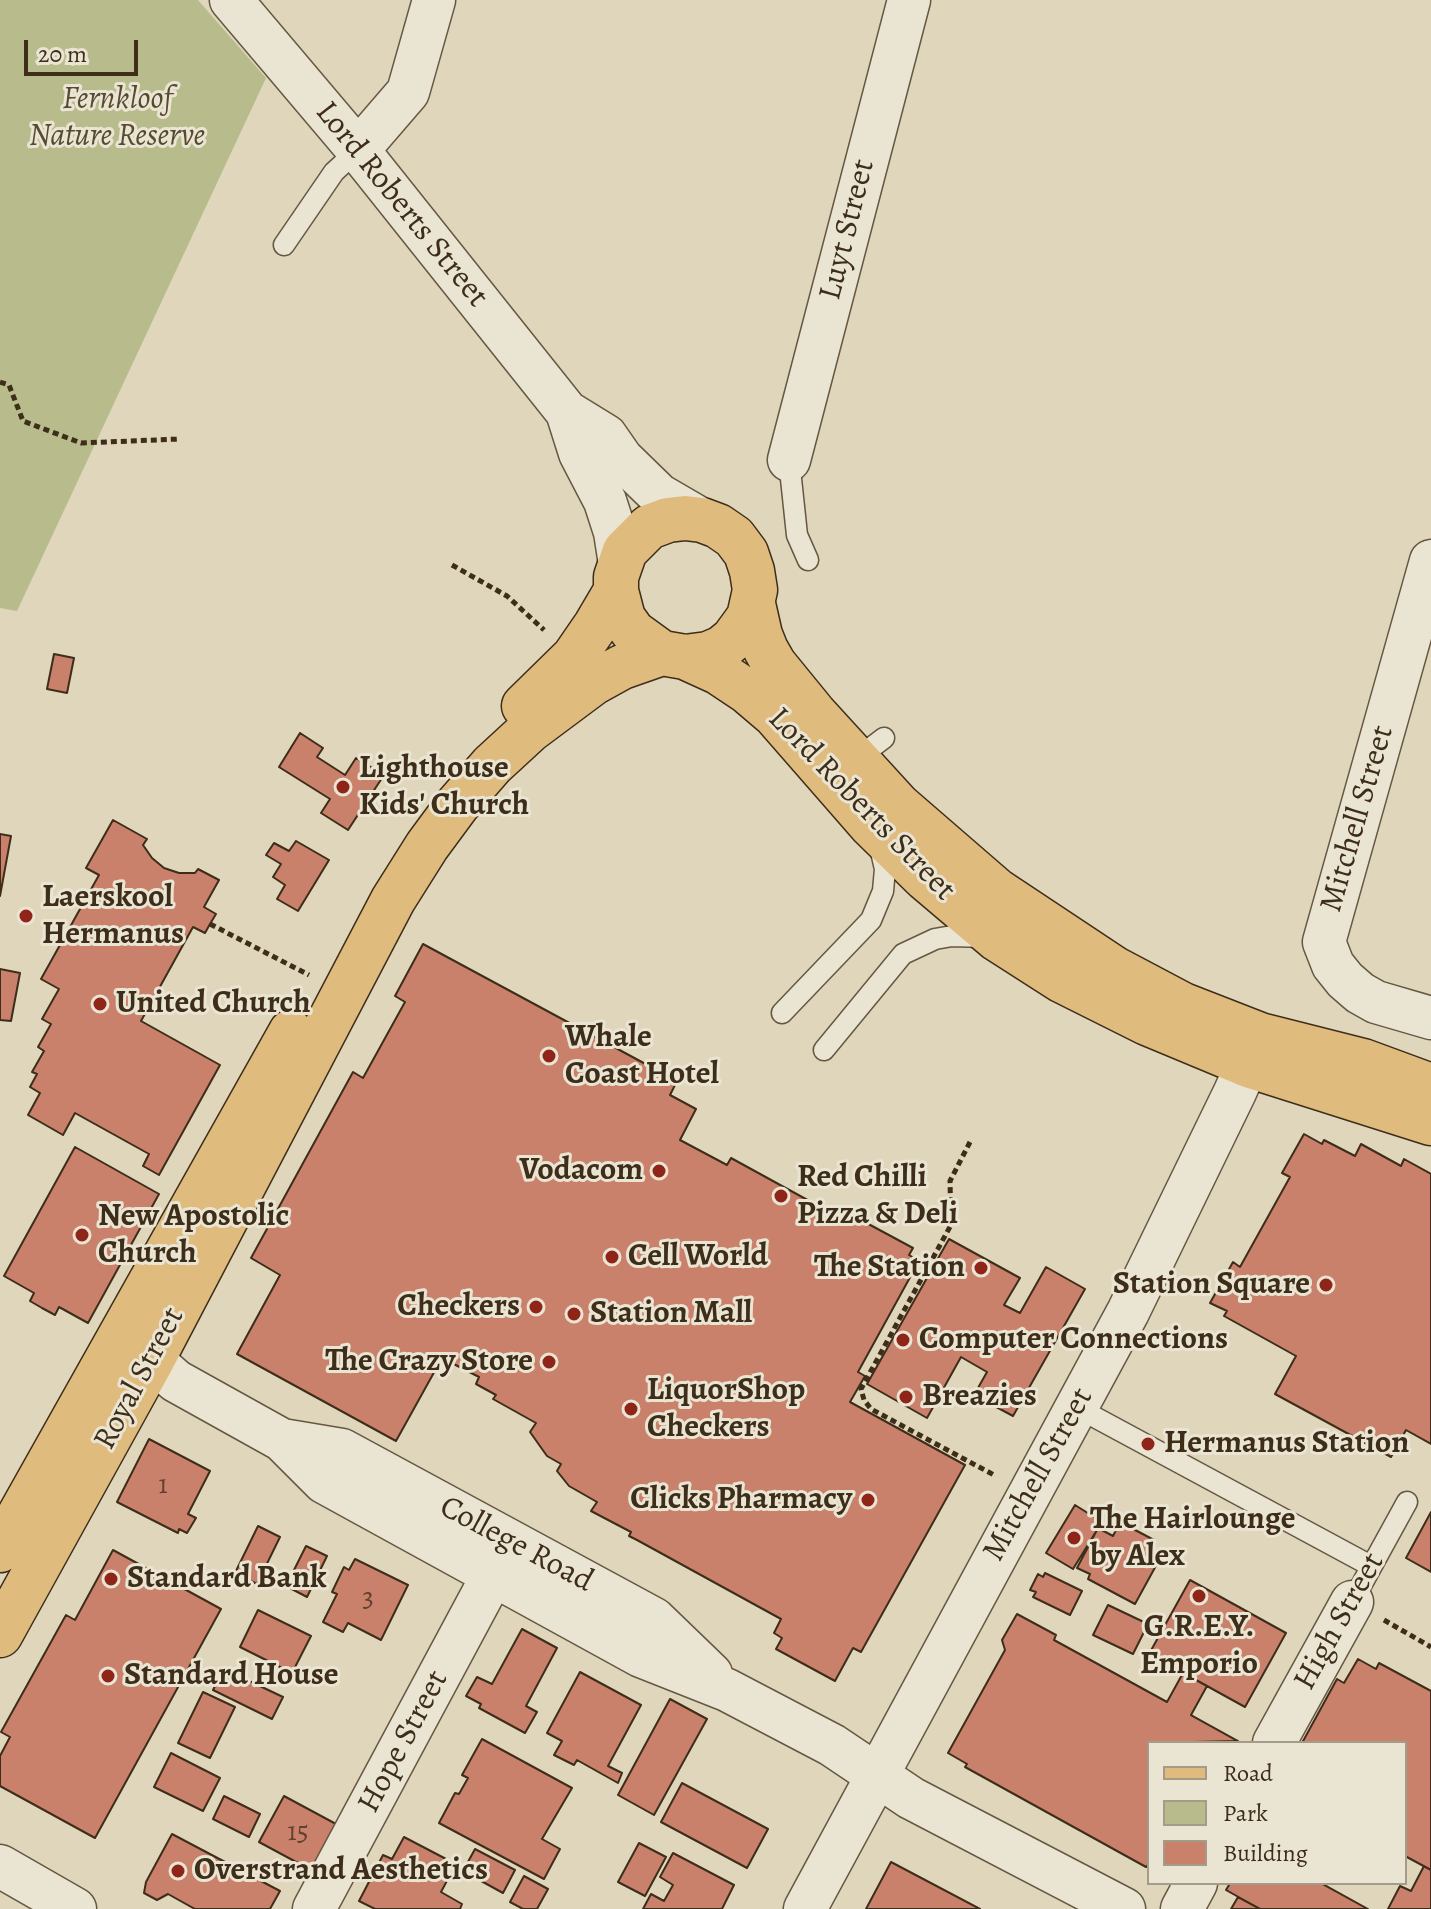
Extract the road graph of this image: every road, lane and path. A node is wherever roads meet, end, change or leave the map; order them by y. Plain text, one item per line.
1 (231, 0) edge
2 (434, 0) edge
3 (909, 0) edge
4 (358, 150) junction
5 (284, 245) dead end
6 (0, 382) edge
7 (567, 412) junction
8 (180, 439) dead end
9 (789, 460) joint
10 (702, 520) junction
11 (808, 560) dead end
12 (1431, 561) edge
13 (452, 565) dead end
14 (618, 577) junction
15 (753, 604) junction
16 (548, 633) dead end
17 (673, 655) junction
18 (871, 825) junction
19 (210, 924) dead end
20 (997, 939) junction
21 (320, 981) junction
22 (782, 1013) dead end
23 (1431, 1018) edge
24 (824, 1050) dead end
25 (1254, 1050) junction
26 (1431, 1086) edge
27 (1431, 1123) edge
28 (970, 1142) dead end
29 (134, 1350) junction
30 (1076, 1407) junction
31 (282, 1440) junction
32 (1001, 1463) dead end
33 (1407, 1502) dead end
34 (0, 1550) edge
35 (493, 1575) junction
36 (1361, 1584) junction
37 (0, 1635) edge
38 (1431, 1647) edge
39 (727, 1690) junction
40 (1275, 1741) edge
41 (876, 1775) junction
42 (0, 1866) edge
43 (1195, 1885) edge
44 (75, 1909) edge
45 (314, 1909) edge
46 (805, 1909) edge
47 (1124, 1909) edge
48 (1182, 1909) edge

1 - 4 street, Lord Roberts Street
2 - 4 street
3 - 9 street, Luyt Street
4 - 5 lane
4 - 7 street, Lord Roberts Street
6 - 8 path
7 - 10 street, Lord Roberts Street
7 - 14 street, Lord Roberts Street
9 - 11 lane
10 - 14 main road
10 - 15 main road, Lord Roberts Street
12 - 23 street, Mitchell Street
13 - 16 path
14 - 17 main road, Lord Roberts Street
14 - 21 main road, Royal Street
15 - 17 main road
15 - 25 main road, Lord Roberts Street
17 - 18 main road, Lord Roberts Street
17 - 29 main road, Royal Street
18 - 20 main road, Lord Roberts Street
18 - 22 lane
19 - 21 path
20 - 24 lane
20 - 25 main road, Lord Roberts Street
21 - 29 main road, Royal Street
25 - 26 main road, Lord Roberts Street
25 - 27 main road, Lord Roberts Street
25 - 30 street, Mitchell Street
28 - 32 path
29 - 31 street, College Road
29 - 34 main road, Royal Street
29 - 37 main road, Royal Street
30 - 36 lane
30 - 41 street, Mitchell Street
31 - 35 street, College Road
31 - 39 street, College Road
33 - 36 lane, High Street
35 - 39 street, College Road
35 - 45 street, Hope Street
36 - 38 path
36 - 40 street, High Street
39 - 41 street, College Road
41 - 46 street, Mitchell Street
41 - 47 street, College Road
42 - 44 street
43 - 48 street

